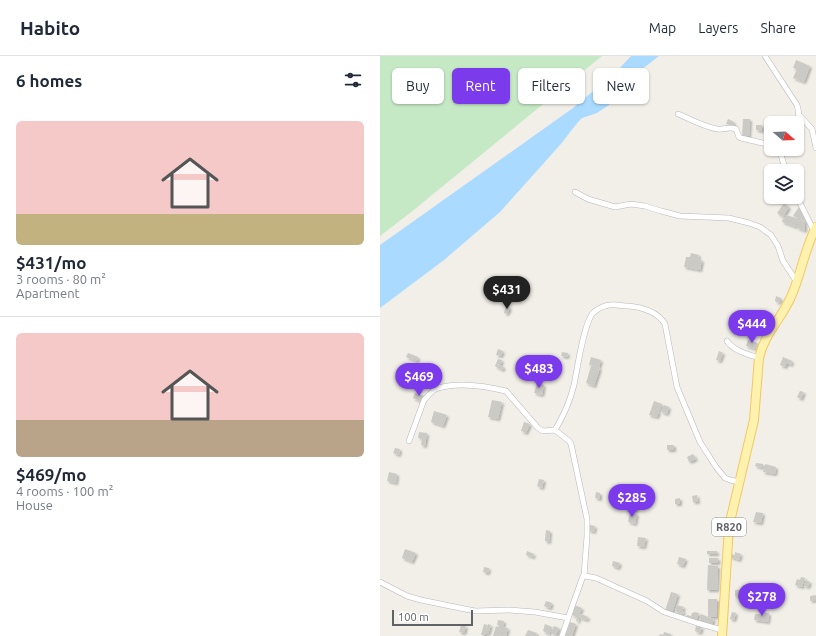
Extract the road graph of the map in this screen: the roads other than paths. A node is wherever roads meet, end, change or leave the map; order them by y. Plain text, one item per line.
1 (765, 56) edge
2 (678, 114) dead end
3 (799, 115) joint
4 (764, 143) edge
5 (816, 148) edge
6 (574, 192) dead end
7 (801, 204) edge
8 (815, 229) edge
9 (797, 282) junction
10 (726, 341) dead end
11 (759, 358) junction
12 (555, 430) junction
13 (409, 441) dead end
14 (740, 482) junction
15 (584, 576) junction
16 (380, 582) edge
17 (568, 618) junction
18 (722, 633) edge
19 (562, 636) edge

1 - 3 street
2 - 4 street
3 - 5 street
6 - 9 street
7 - 8 street
8 - 9 main road, R820
9 - 11 main road, R820
10 - 11 street
11 - 14 main road, R820
12 - 13 street
12 - 14 street
12 - 15 street
14 - 18 main road, R820
15 - 17 street
15 - 18 street
16 - 17 street
17 - 19 street

